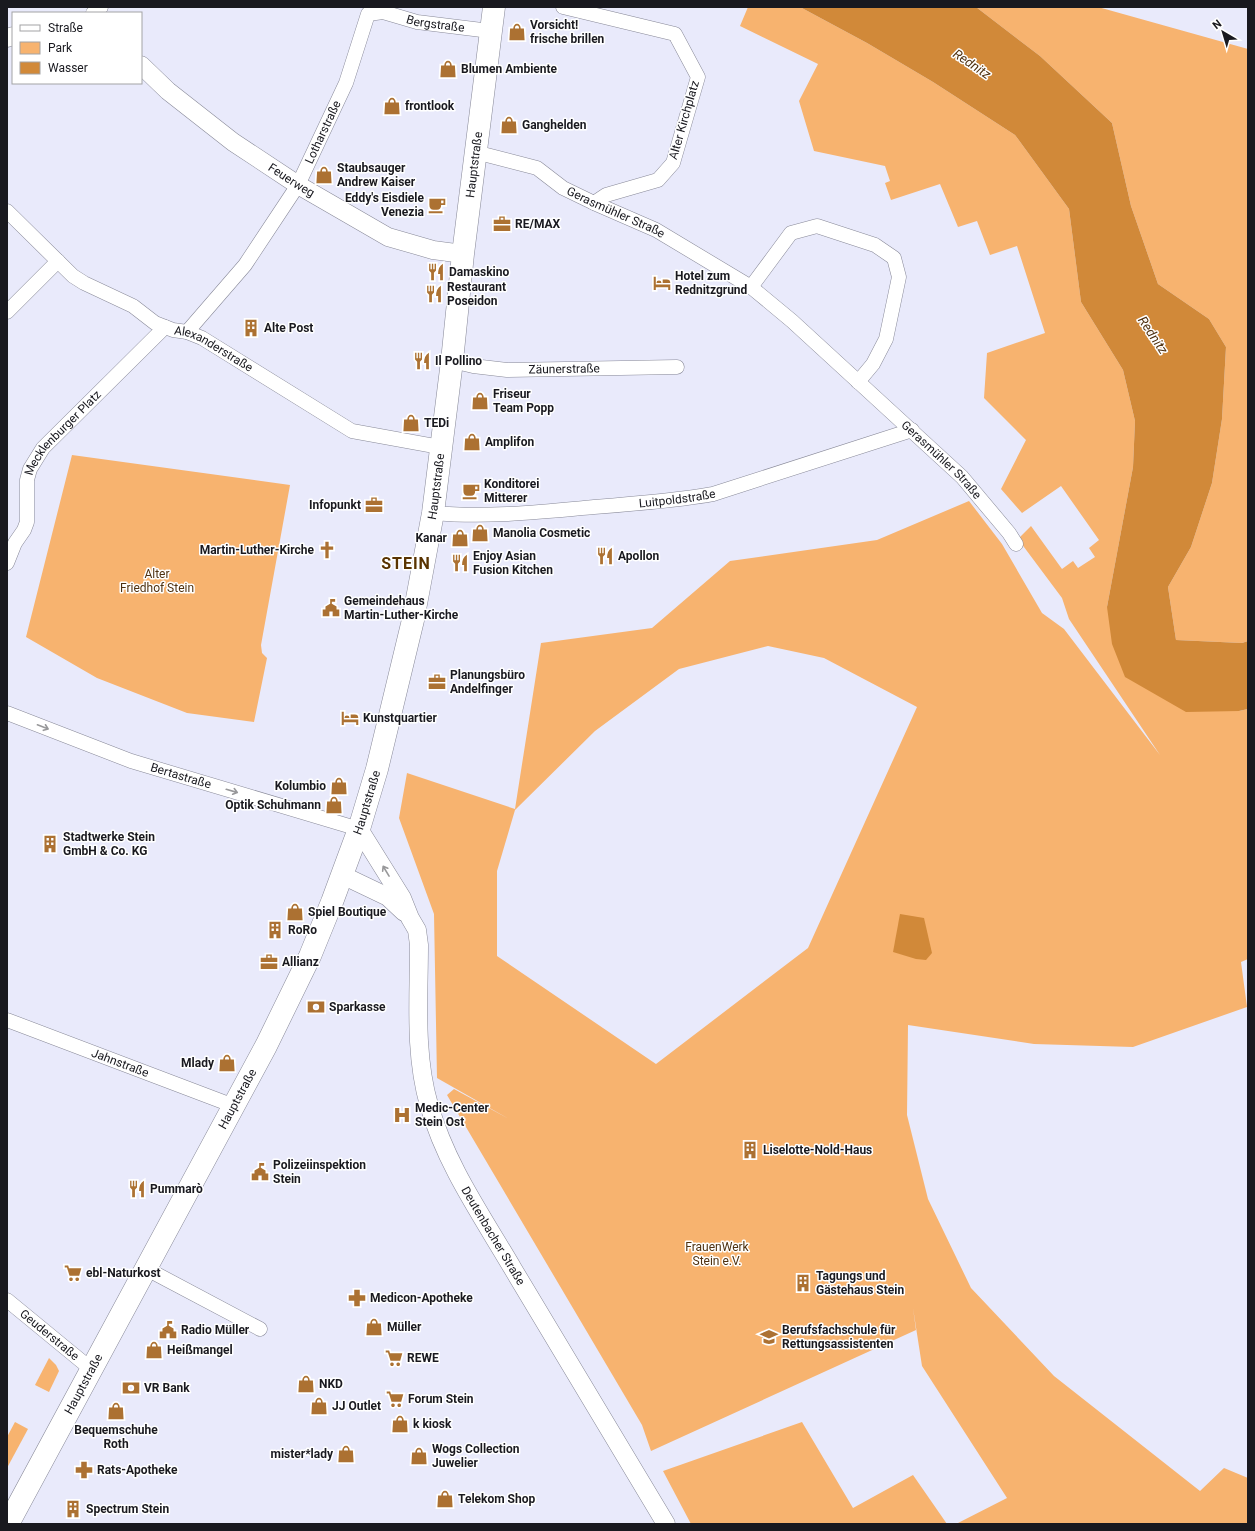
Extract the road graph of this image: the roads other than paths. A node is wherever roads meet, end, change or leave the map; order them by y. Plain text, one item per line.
1 (494, 7) edge
2 (563, 7) edge
3 (383, 10) edge
4 (490, 31) junction
5 (142, 66) edge
6 (476, 152) junction
7 (298, 185) junction
8 (594, 203) junction
9 (7, 211) edge
10 (463, 254) junction
11 (58, 260) junction
12 (751, 287) junction
13 (7, 312) edge
14 (165, 328) junction
15 (187, 332) junction
16 (452, 361) junction
17 (677, 367) dead end
18 (858, 382) junction
19 (912, 430) junction
20 (440, 447) junction
21 (433, 513) junction
22 (1016, 544) dead end
23 (7, 563) edge
24 (7, 713) edge
25 (359, 829) junction
26 (342, 875) junction
27 (410, 918) junction
28 (7, 1020) edge
29 (234, 1106) junction
30 (145, 1268) junction
31 (7, 1300) edge
32 (260, 1329) dead end
33 (91, 1369) junction
34 (8, 1524) edge
35 (666, 1524) edge

1 - 4 main road, Hauptstraße
2 - 8 street, Alter Kirchplatz
3 - 4 street, Bergstraße
3 - 7 street, Lotharstraße
4 - 6 main road, Hauptstraße
5 - 7 street, Feuerweg
6 - 8 street, Gerasmühler Straße
6 - 10 main road, Hauptstraße
7 - 10 street, Feuerweg
7 - 15 street, Lotharstraße
8 - 12 street, Gerasmühler Straße
9 - 11 street, Alexanderstraße
10 - 16 main road, Hauptstraße
11 - 13 street
11 - 14 street, Alexanderstraße
12 - 18 street, Gerasmühler Straße
12 - 18 street
14 - 15 street, Alexanderstraße
14 - 23 street, Mecklenburger Platz
15 - 20 street, Alexanderstraße
16 - 17 street, Zäunerstraße
16 - 20 main road, Hauptstraße
18 - 19 street, Gerasmühler Straße
19 - 21 street, Luitpoldstraße
19 - 22 street, Gerasmühler Straße
20 - 21 main road, Hauptstraße
21 - 25 main road, Hauptstraße
24 -> 25 street, Bertastraße
25 - 26 main road, Hauptstraße
27 -> 25 street, Deutenbacher Straße
26 - 27 street, Deutenbacher Straße
26 - 29 main road, Hauptstraße
27 - 35 street, Deutenbacher Straße
28 - 29 street, Jahnstraße
29 - 30 main road, Hauptstraße
30 - 32 street
30 - 33 main road, Hauptstraße
31 - 33 street, Geuderstraße
33 - 34 main road, Hauptstraße

